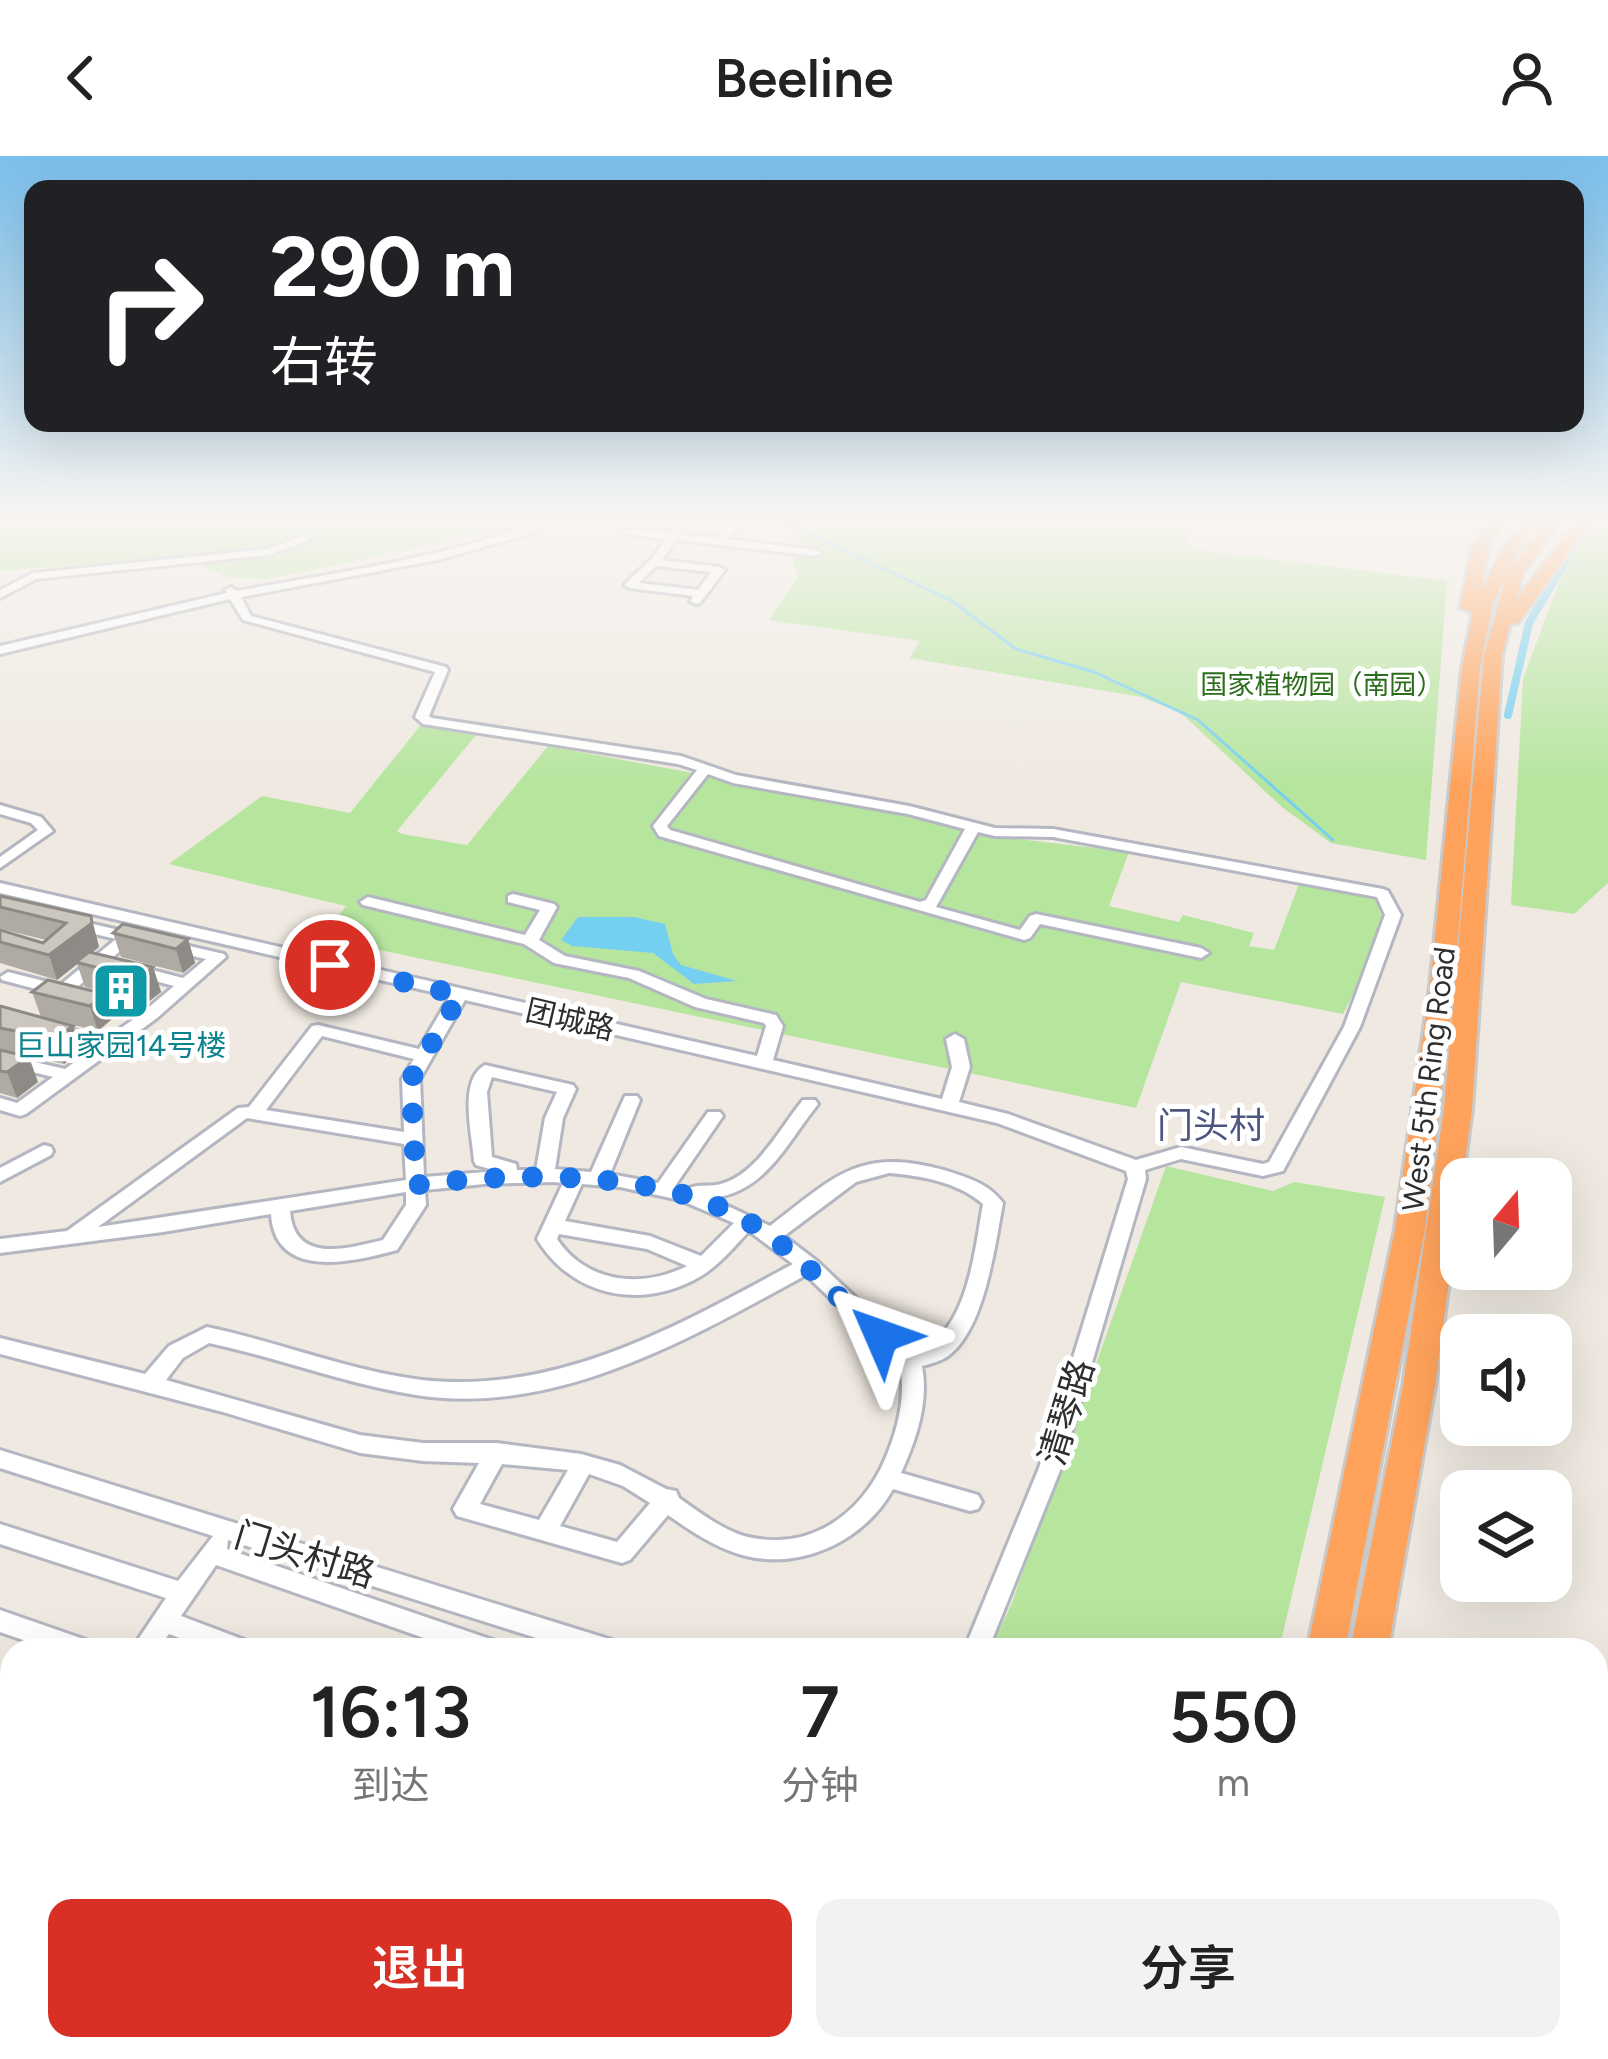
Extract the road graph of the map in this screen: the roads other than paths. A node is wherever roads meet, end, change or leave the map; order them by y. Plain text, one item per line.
1 (170, 607) edge
2 (241, 607) edge
3 (1469, 607) edge
4 (1484, 607) edge
5 (1503, 607) edge
6 (1518, 607) edge
7 (0, 647) edge
8 (1482, 662) junction
9 (705, 769) junction
10 (0, 809) edge
11 (973, 827) junction
12 (0, 864) edge
13 (0, 888) edge
14 (513, 899) dead end
15 (368, 902) dead end
16 (922, 906) junction
17 (32, 916) edge
18 (128, 937) junction
19 (530, 941) junction
20 (1201, 953) dead end
21 (99, 962) junction
22 (3, 978) edge
23 (188, 984) junction
24 (63, 991) junction
25 (460, 995) junction
26 (152, 1013) junction
27 (28, 1024) edge
28 (955, 1039) dead end
29 (110, 1044) junction
30 (422, 1055) junction
31 (0, 1059) edge
32 (763, 1064) junction
33 (68, 1075) junction
34 (631, 1100) dead end
35 (0, 1104) edge
36 (809, 1105) dead end
37 (949, 1106) junction
38 (255, 1112) junction
39 (714, 1116) dead end
40 (413, 1139) junction
41 (44, 1151) dead end
42 (1135, 1168) junction
43 (545, 1173) junction
44 (0, 1176) edge
45 (574, 1180) junction
46 (597, 1181) junction
47 (416, 1185) junction
48 (664, 1188) junction
49 (280, 1206) junction
50 (747, 1221) junction
51 (552, 1226) junction
52 (70, 1237) junction
53 (770, 1237) junction
54 (0, 1246) edge
55 (702, 1264) junction
56 (807, 1265) junction
57 (0, 1346) edge
58 (910, 1362) junction
59 (149, 1384) junction
60 (497, 1452) junction
61 (0, 1459) edge
62 (582, 1465) junction
63 (887, 1478) junction
64 (668, 1498) junction
65 (970, 1502) dead end
66 (228, 1530) junction
67 (545, 1532) junction
68 (0, 1534) edge
69 (212, 1553) junction
70 (184, 1593) junction
71 (0, 1621) edge
72 (164, 1621) junction
73 (48, 1638) edge
74 (152, 1638) edge
75 (209, 1638) edge
76 (456, 1638) edge
77 (571, 1638) edge
78 (981, 1638) edge
79 (1328, 1638) edge
80 (1372, 1638) edge

1 - 7 street
2 - 9 street
3 - 8 highway
4 - 8 highway, West 5th Ring Road
5 - 8 highway, West 5th Ring Road
6 - 8 highway
8 - 79 highway, West 5th Ring Road
8 - 80 highway, West 5th Ring Road
9 - 11 street
9 - 16 street
10 - 12 street
11 - 16 street
11 - 42 street
13 - 25 street, 团城路
14 - 19 street
15 - 19 street
16 - 20 street
17 - 18 street
18 - 21 street
18 - 23 street
19 - 32 street
21 - 23 street
21 - 24 street
22 - 24 street
23 - 26 street
24 - 26 street
25 - 30 street
25 - 32 street, 团城路
26 - 29 street
27 - 29 street
28 - 37 street
29 - 33 street
30 - 38 street
30 - 40 street
31 - 33 street
32 - 37 street, 团城路
33 - 35 street
34 - 46 street
36 - 48 street
37 - 42 street, 团城路
38 - 40 street
38 - 52 street
39 - 48 street
40 - 47 street
41 - 44 street
42 - 78 street, 清琴路
43 - 43 street
43 - 45 street
43 - 47 street
45 - 46 street
45 - 51 street
46 - 48 street
47 - 49 street
47 - 49 street
48 - 50 street
49 - 52 street
50 - 53 street
50 - 55 street
51 - 55 street
51 - 55 street
52 - 54 street
53 - 56 street
53 - 58 street
56 - 58 street
56 - 59 street
57 - 59 street
58 - 63 street
59 - 60 street
60 - 62 street
60 - 67 street
61 - 66 street, 门头村路
62 - 64 street
62 - 67 street
63 - 64 street
63 - 65 street
64 - 67 street
66 - 69 street
66 - 77 street, 门头村路
68 - 70 street
69 - 70 street
69 - 76 street
70 - 72 street
71 - 73 street
72 - 74 street
72 - 75 street

